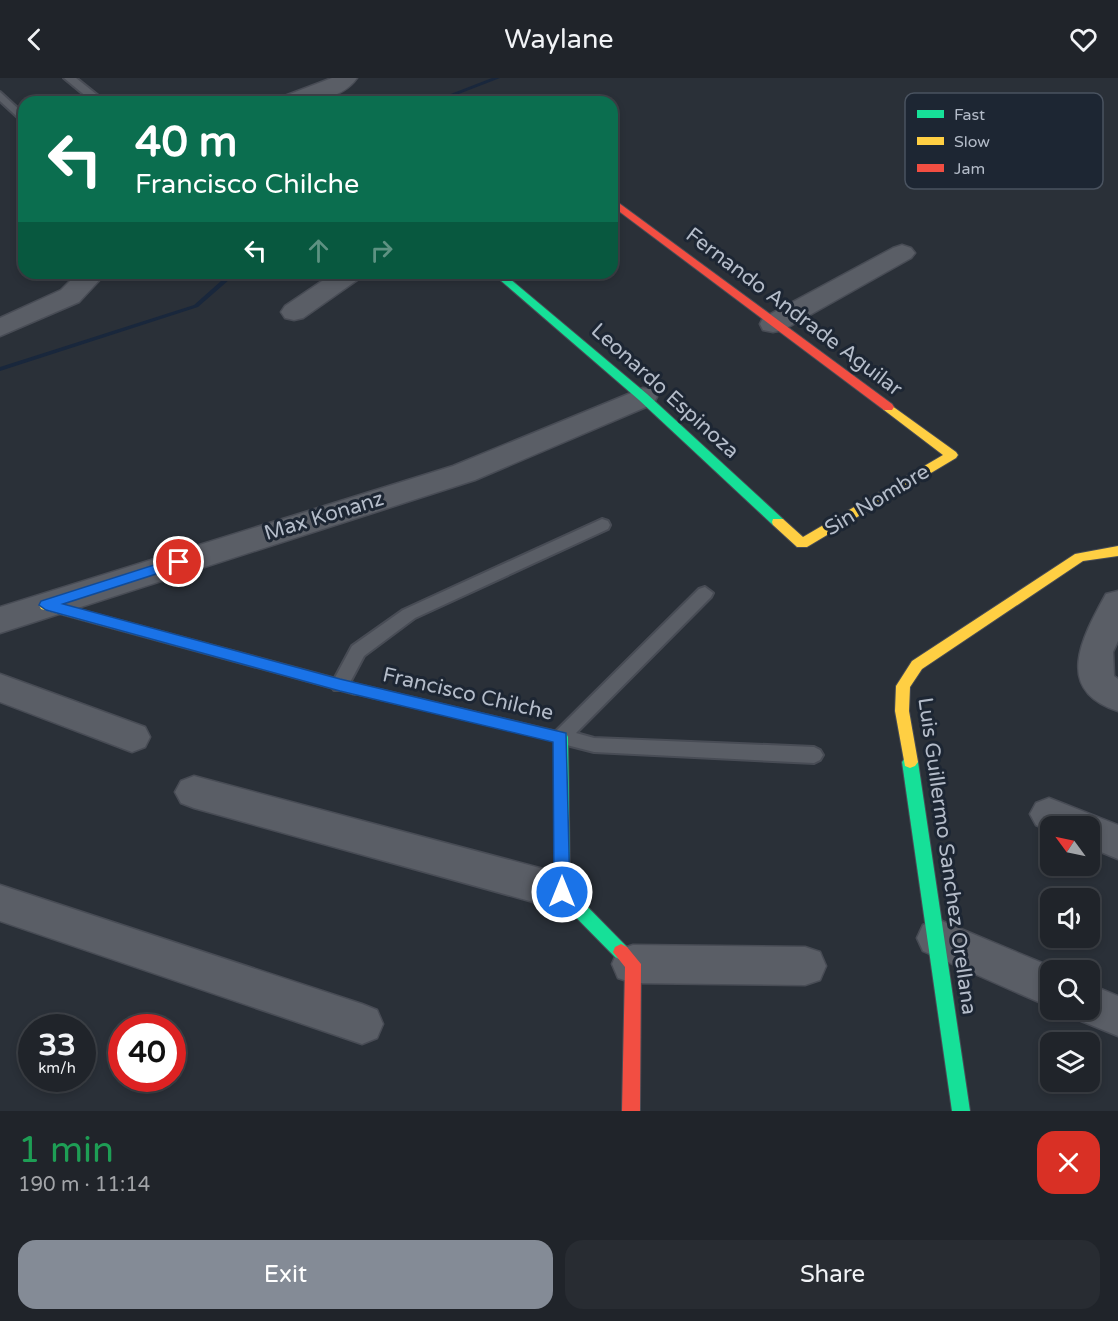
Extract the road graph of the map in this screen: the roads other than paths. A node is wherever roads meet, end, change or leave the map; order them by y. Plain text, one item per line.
1 (69, 78) edge
2 (346, 78) edge
3 (0, 95) edge
4 (92, 96) edge
5 (307, 96) edge
6 (18, 114) edge
7 (618, 206) edge
8 (902, 253) dead end
9 (87, 279) edge
10 (342, 279) edge
11 (504, 279) edge
12 (294, 312) dead end
13 (773, 324) junction
14 (0, 328) edge
15 (644, 398) junction
16 (952, 455) joint
17 (602, 525) dead end
18 (802, 544) joint
19 (1118, 550) edge
20 (705, 593) dead end
21 (1118, 603) edge
22 (46, 605) junction
23 (0, 620) edge
24 (340, 685) junction
25 (0, 688) edge
26 (1118, 697) edge
27 (132, 737) dead end
28 (561, 737) junction
29 (814, 754) dead end
30 (194, 792) dead end
31 (1100, 835) edge
32 (1118, 842) edge
33 (562, 892) junction
34 (0, 903) edge
35 (937, 938) junction
36 (633, 964) junction
37 (805, 966) dead end
38 (1040, 983) edge
39 (1100, 1009) edge
40 (1118, 1016) edge
41 (362, 1024) dead end
42 (631, 1111) edge
43 (961, 1111) edge

1 - 4 lane
2 - 5 street
3 - 6 lane
7 - 13 street, Fernando Andrade Aguilar
8 - 13 street
9 - 14 street
10 - 12 street
11 - 15 street, Leonardo Espinoza
13 - 16 street, Fernando Andrade Aguilar
15 - 18 street, Leonardo Espinoza
15 - 22 street, Max Konanz
16 - 18 street, Sin Nombre
17 - 24 lane
19 - 35 street, Luis Guillermo Sanchez Orellana
20 - 28 lane
21 - 26 street
22 - 23 street, Max Konanz
22 - 24 street, Francisco Chilche
24 - 28 street, Francisco Chilche
25 - 27 street
28 - 29 lane
28 - 33 street, Francisco Chilche
30 - 33 street
31 - 32 street
33 - 36 street
34 - 41 street
35 - 38 street
35 - 43 street, Luis Guillermo Sanchez Orellana
36 - 37 street
36 - 42 street
39 - 40 street

